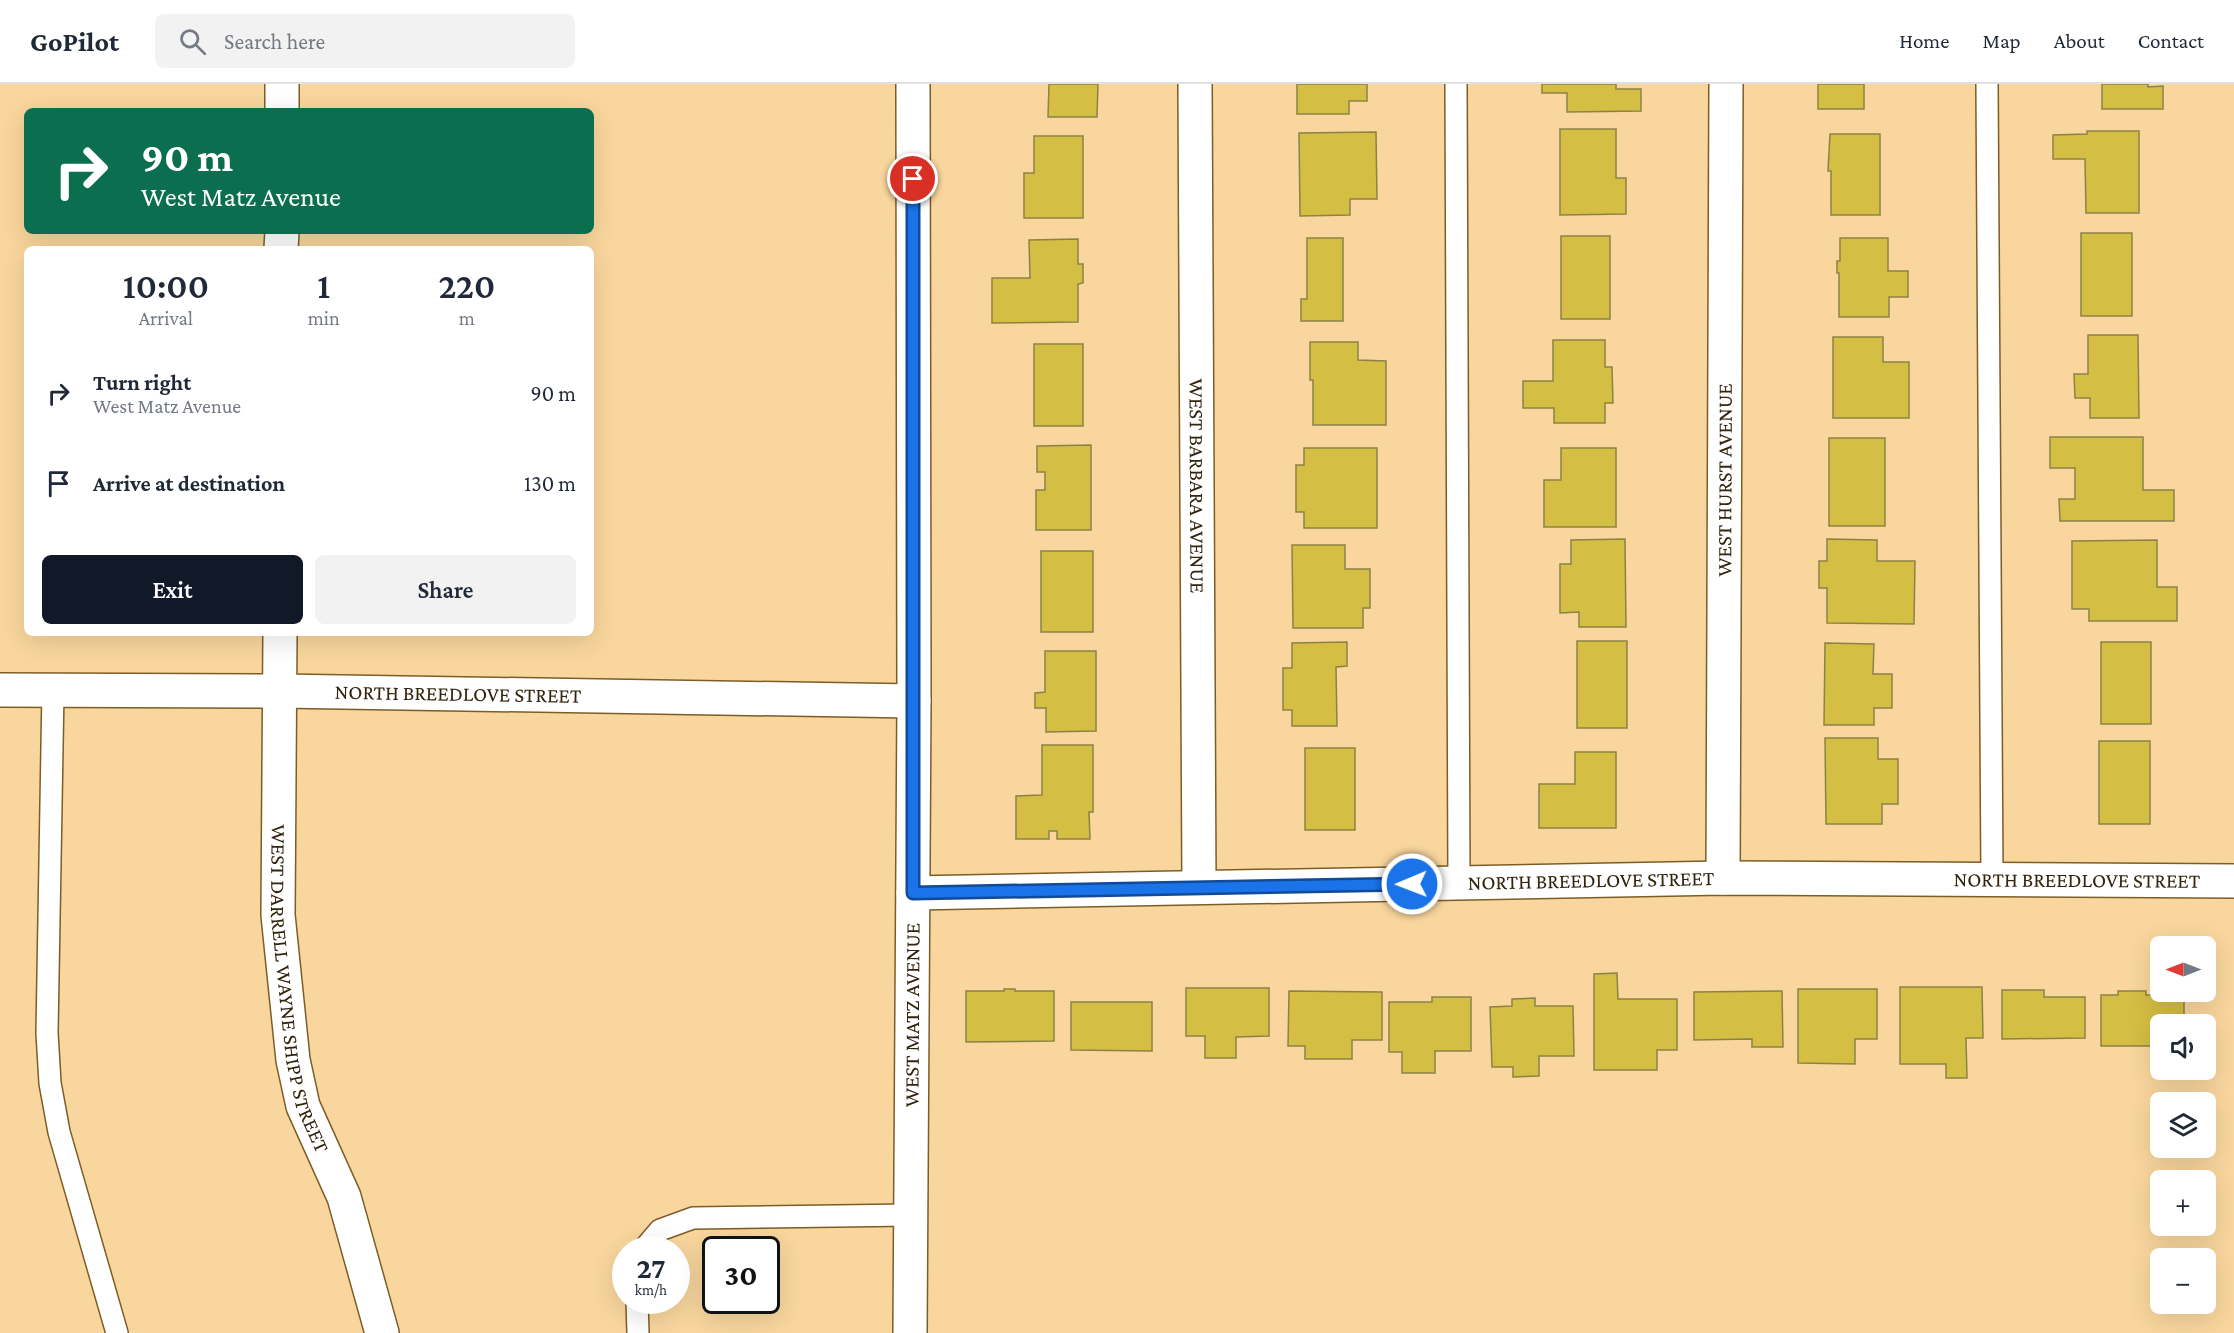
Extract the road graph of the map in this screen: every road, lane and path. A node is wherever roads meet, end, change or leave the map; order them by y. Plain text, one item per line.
1 (282, 84) edge
2 (913, 84) edge
3 (1195, 84) edge
4 (1456, 84) edge
5 (1726, 84) edge
6 (1987, 84) edge
7 (282, 108) edge
8 (280, 636) edge
9 (0, 690) edge
10 (52, 690) junction
11 (280, 691) junction
12 (914, 701) junction
13 (1723, 878) junction
14 (1992, 879) junction
15 (2234, 881) edge
16 (1459, 883) junction
17 (1199, 887) junction
18 (913, 893) junction
19 (911, 1215) junction
20 (655, 1236) edge
21 (637, 1314) edge
22 (117, 1333) edge
23 (382, 1333) edge
24 (638, 1333) edge
25 (910, 1333) edge

1 - 7 street
2 - 12 street, WEST MATZ AVENUE
3 - 17 street, WEST BARBARA AVENUE
4 - 16 lane
5 - 13 street, WEST HURST AVENUE
6 - 14 lane
8 - 11 street, WEST DARRELL WAYNE SHIPP STREET
9 - 10 street, NORTH BREEDLOVE STREET
10 - 11 street, NORTH BREEDLOVE STREET
10 - 22 lane
11 - 12 street, NORTH BREEDLOVE STREET
11 - 23 street, WEST DARRELL WAYNE SHIPP STREET
12 - 18 street, WEST MATZ AVENUE
13 - 14 street, NORTH BREEDLOVE STREET
13 - 16 street, NORTH BREEDLOVE STREET
14 - 15 street, NORTH BREEDLOVE STREET
16 - 17 street, NORTH BREEDLOVE STREET
17 - 18 street, NORTH BREEDLOVE STREET
18 - 19 street, WEST MATZ AVENUE
19 - 20 lane
19 - 25 street, WEST MATZ AVENUE
21 - 24 lane

